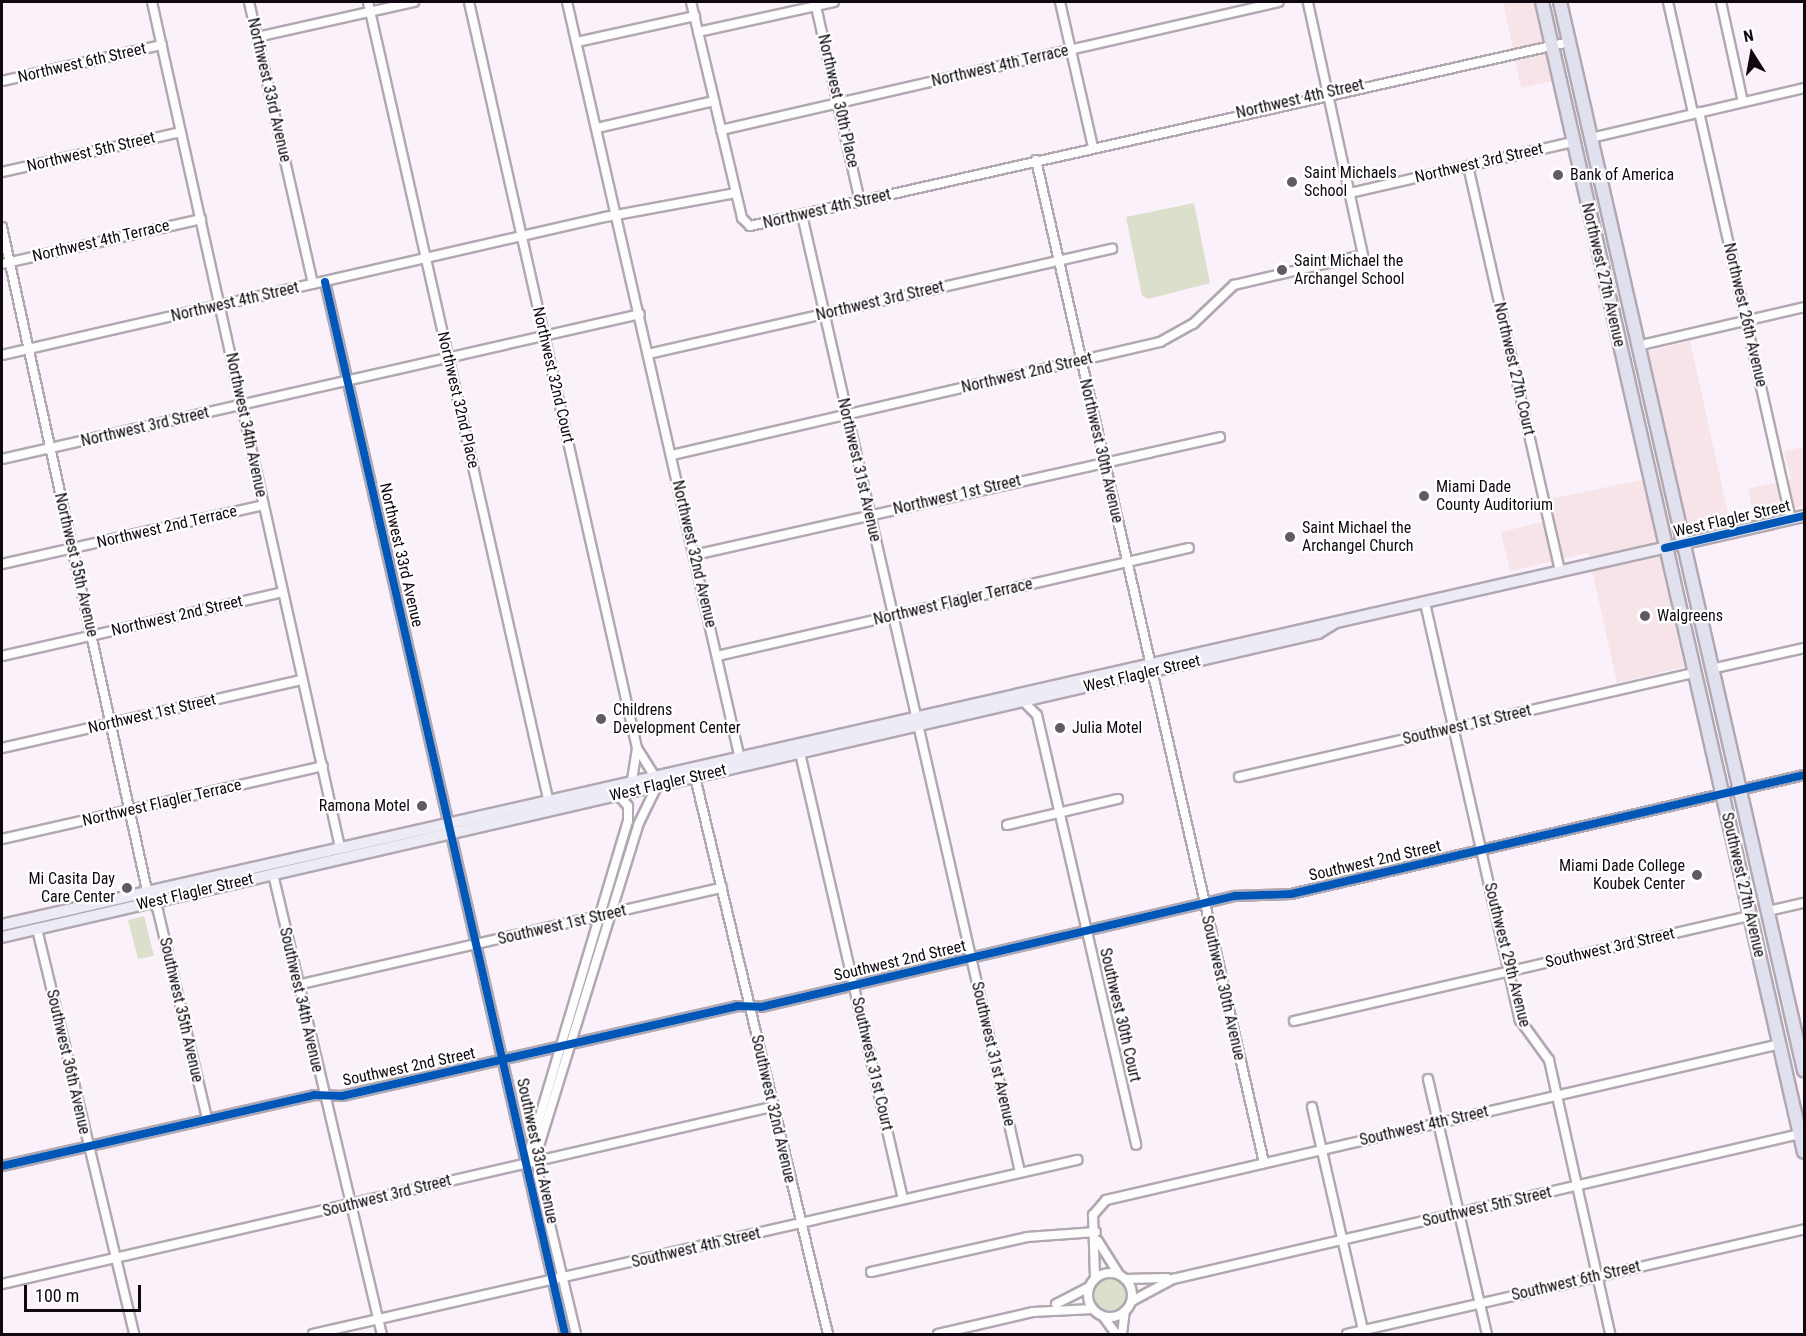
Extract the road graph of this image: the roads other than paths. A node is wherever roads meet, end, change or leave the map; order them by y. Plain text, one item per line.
1 (152, 2) edge
2 (249, 2) edge
3 (368, 2) edge
4 (414, 2) edge
5 (469, 2) edge
6 (567, 2) edge
7 (691, 2) edge
8 (834, 2) edge
9 (1060, 2) edge
10 (1280, 2) edge
11 (1308, 2) edge
12 (1542, 2) edge
13 (1560, 2) edge
14 (1668, 2) edge
15 (1720, 2) edge
16 (816, 3) edge
17 (371, 11) junction
18 (694, 16) junction
19 (698, 32) junction
20 (257, 38) junction
21 (577, 42) junction
22 (1551, 42) junction
23 (1569, 42) junction
24 (162, 45) junction
25 (1071, 49) junction
26 (1560, 79) junction
27 (2, 81) edge
28 (1804, 88) edge
29 (1328, 93) junction
30 (714, 101) junction
31 (1743, 102) junction
32 (838, 103) junction
33 (1696, 113) junction
34 (597, 128) junction
35 (721, 130) junction
36 (181, 132) junction
37 (1591, 138) junction
38 (1573, 142) junction
39 (1094, 147) junction
40 (1036, 160) junction
41 (1468, 166) junction
42 (2, 172) edge
43 (736, 193) junction
44 (1350, 193) junction
45 (861, 201) junction
46 (1607, 207) junction
47 (802, 215) junction
48 (618, 217) junction
49 (201, 219) junction
50 (2, 227) edge
51 (522, 236) junction
52 (1112, 249) dead end
53 (426, 258) junction
54 (1058, 260) junction
55 (5, 263) edge
56 (325, 282) junction
57 (313, 284) junction
58 (220, 305) junction
59 (1804, 307) edge
60 (640, 314) junction
61 (824, 314) junction
62 (1746, 321) junction
63 (1616, 333) junction
64 (544, 336) junction
65 (1637, 346) junction
66 (28, 349) junction
67 (648, 354) junction
68 (2, 355) edge
69 (449, 357) junction
70 (1080, 361) junction
71 (1622, 361) junction
72 (348, 381) junction
73 (242, 405) junction
74 (847, 414) junction
75 (1220, 437) dead end
76 (51, 448) junction
77 (672, 455) junction
78 (2, 459) edge
79 (1103, 462) junction
80 (263, 506) junction
81 (869, 516) junction
82 (1804, 516) edge
83 (1791, 519) junction
84 (1683, 544) junction
85 (1189, 548) dead end
86 (1665, 548) junction
87 (72, 549) junction
88 (694, 555) junction
89 (1126, 563) junction
90 (2, 564) edge
91 (1560, 572) junction
92 (283, 592) junction
93 (1425, 603) junction
94 (892, 616) junction
95 (1333, 624) junction
96 (92, 635) junction
97 (1262, 635) junction
98 (1804, 648) edge
99 (1244, 650) junction
100 (2, 656) edge
101 (717, 656) junction
102 (1149, 667) junction
103 (1711, 669) junction
104 (1694, 673) junction
105 (302, 680) junction
106 (1041, 698) junction
107 (1024, 702) junction
108 (915, 714) junction
109 (1037, 715) junction
110 (111, 723) junction
111 (918, 726) junction
112 (1453, 729) junction
113 (2, 748) edge
114 (637, 748) junction
115 (800, 753) junction
116 (739, 755) junction
117 (751, 764) junction
118 (323, 766) junction
119 (680, 769) junction
120 (654, 775) junction
121 (1804, 775) edge
122 (695, 777) junction
123 (1239, 777) dead end
124 (632, 780) junction
125 (657, 786) junction
126 (1740, 790) junction
127 (1722, 794) junction
128 (618, 795) junction
129 (548, 799) junction
130 (1118, 799) dead end
131 (129, 810) junction
132 (1059, 812) junction
133 (447, 822) junction
134 (1007, 825) dead end
135 (450, 834) junction
136 (2, 838) edge
137 (340, 847) junction
138 (1481, 850) junction
139 (273, 874) junction
140 (722, 888) junction
141 (149, 891) junction
142 (1745, 894) junction
143 (154, 902) junction
144 (1804, 903) edge
145 (1204, 904) junction
146 (1768, 911) junction
147 (609, 914) junction
148 (1750, 915) junction
149 (598, 917) junction
150 (2, 925) edge
151 (37, 929) junction
152 (1087, 931) junction
153 (1772, 932) junction
154 (2, 937) edge
155 (476, 945) junction
156 (971, 958) junction
157 (1509, 972) junction
158 (297, 985) junction
159 (854, 986) junction
160 (749, 1006) junction
161 (1294, 1021) dead end
162 (1775, 1025) junction
163 (1801, 1039) edge
164 (568, 1044) junction
165 (1780, 1044) junction
166 (557, 1047) junction
167 (503, 1059) junction
168 (1804, 1071) edge
169 (1428, 1079) dead end
170 (1556, 1095) junction
171 (324, 1096) junction
172 (772, 1107) junction
173 (1312, 1107) dead end
174 (516, 1116) junction
175 (537, 1118) junction
176 (207, 1119) junction
177 (1438, 1123) junction
178 (1800, 1126) edge
179 (1137, 1145) dead end
180 (88, 1146) junction
181 (1321, 1150) junction
182 (1804, 1152) edge
183 (1077, 1160) dead end
184 (537, 1161) junction
185 (527, 1163) junction
186 (1264, 1163) junction
187 (2, 1166) edge
188 (1020, 1172) junction
189 (1576, 1186) junction
190 (903, 1199) junction
191 (350, 1205) junction
192 (1459, 1213) junction
193 (799, 1224) junction
194 (1804, 1228) edge
195 (1096, 1237) junction
196 (1342, 1240) junction
197 (115, 1258) junction
198 (871, 1272) dead end
199 (1122, 1276) junction
200 (1597, 1276) junction
201 (1095, 1278) junction
202 (563, 1279) junction
203 (1173, 1279) junction
204 (552, 1281) junction
205 (2, 1284) edge
206 (1088, 1288) junction
207 (1131, 1301) junction
208 (1480, 1304) junction
209 (1093, 1309) junction
210 (1125, 1311) junction
211 (1033, 1312) junction
212 (1103, 1316) junction
213 (379, 1320) junction
214 (1364, 1333) edge
215 (826, 1334) edge
216 (134, 1335) edge
217 (314, 1335) edge
218 (382, 1335) edge
219 (565, 1335) edge
220 (576, 1335) edge
221 (938, 1335) edge
222 (1116, 1335) edge
223 (1122, 1335) edge
224 (1347, 1335) edge
225 (1487, 1335) edge
226 (1610, 1335) edge

1 - 24 street, Northwest 34th Avenue
2 - 20 street, Northwest 33rd Avenue
3 - 17 street, Northwest 32nd Place
4 - 17 street
5 - 51 street, Northwest 32nd Court
6 - 21 street
7 - 18 street
8 - 16 street
9 - 25 street
10 - 25 street, Northwest 4th Terrace
11 - 29 street
12 - 22 highway, Northwest 27th Avenue
13 - 23 highway, Northwest 27th Avenue
14 - 33 street, Northwest 26th Avenue
15 - 31 street
16 - 19 street
16 - 32 street, Northwest 30th Place
17 - 20 street
17 - 53 street, Northwest 32nd Place
18 - 19 street
18 - 21 street
19 - 30 street
20 - 57 street, Northwest 33rd Avenue
21 - 34 street
22 - 23 street, Northwest 4th Street
22 - 26 highway, Northwest 27th Avenue
22 - 29 street, Northwest 4th Street
23 - 37 highway, Northwest 27th Avenue
24 - 27 street, Northwest 6th Street
24 - 36 street, Northwest 34th Avenue
25 - 32 street, Northwest 4th Terrace
25 - 39 street
26 - 37 highway
26 - 38 highway, Northwest 27th Avenue
28 - 31 street
29 - 39 street, Northwest 4th Street
29 - 44 street
30 - 34 street
30 - 35 street
31 - 33 street
32 - 35 street, Northwest 4th Terrace
32 - 45 street, Northwest 30th Place
33 - 37 street
33 - 62 street, Northwest 26th Avenue
34 - 48 street
35 - 43 street
36 - 42 street, Northwest 5th Street
36 - 49 street, Northwest 34th Avenue
37 - 46 highway, Northwest 27th Avenue
38 - 41 street, Northwest 3rd Street
38 - 46 highway
38 - 63 highway, Northwest 27th Avenue
39 - 40 street, Northwest 4th Street
40 - 45 street, Northwest 4th Street
40 - 54 street, Northwest 30th Avenue
41 - 44 street, Northwest 3rd Street
41 - 91 street, Northwest 27th Court
43 - 47 street, Northwest 4th Street
43 - 48 street, Northwest 4th Street
44 - 70 street, Northwest 2nd Street
45 - 47 street, Northwest 4th Street
46 - 65 highway, Northwest 27th Avenue
47 - 61 street, Northwest 31st Avenue
48 - 51 street, Northwest 4th Street
48 - 60 street
49 - 55 street, Northwest 4th Terrace
49 - 58 street, Northwest 34th Avenue
50 - 55 street, Northwest 35th Avenue
51 - 53 street, Northwest 4th Street
51 - 64 street, Northwest 32nd Court
52 - 54 street, Northwest 3rd Street
53 - 56 street, Northwest 4th Street
53 - 69 street, Northwest 32nd Place
54 - 61 street, Northwest 3rd Street
54 - 70 street, Northwest 30th Avenue
55 - 66 street, Northwest 35th Avenue
56 - 57 street, Northwest 4th Street
56 - 72 street, Northwest 33rd Avenue
57 - 58 street, Northwest 4th Street
58 - 66 street, Northwest 4th Street
58 - 73 street, Northwest 34th Avenue
59 - 62 street
60 - 64 street, Northwest 3rd Street
60 - 67 street, Northwest 32nd Avenue
61 - 67 street, Northwest 3rd Street
61 - 74 street, Northwest 31st Avenue
62 - 65 street
62 - 83 street, Northwest 26th Avenue
63 - 65 highway
63 - 71 highway, Northwest 27th Avenue
64 - 69 street, Northwest 3rd Street
64 - 114 street, Northwest 32nd Court
65 - 71 highway
65 - 84 highway, Northwest 27th Avenue
66 - 68 street, Northwest 4th Street
66 - 76 street, Northwest 35th Avenue
67 - 77 street, Northwest 32nd Avenue
69 - 72 street, Northwest 3rd Street
69 - 129 street, Northwest 32nd Place
70 - 74 street, Northwest 2nd Street
70 - 79 street, Northwest 30th Avenue
71 - 86 highway, Northwest 27th Avenue
72 - 73 street, Northwest 3rd Street
72 - 133 street, Northwest 33rd Avenue
73 - 76 street, Northwest 3rd Street
73 - 80 street, Northwest 34th Avenue
74 - 77 street, Northwest 2nd Street
74 - 81 street, Northwest 31st Avenue
75 - 79 street, Northwest 1st Street
76 - 78 street, Northwest 3rd Street
76 - 87 street, Northwest 35th Avenue
77 - 88 street, Northwest 32nd Avenue
79 - 81 street, Northwest 1st Street
79 - 89 street, Northwest 30th Avenue
80 - 87 street, Northwest 2nd Terrace
80 - 92 street, Northwest 34th Avenue
81 - 88 street, Northwest 1st Street
81 - 94 street, Northwest 31st Avenue
82 - 83 main road, West Flagler Street
83 - 84 main road, West Flagler Street
84 - 86 main road, West Flagler Street
84 - 103 highway, Southwest 27th Avenue
85 - 89 street, Northwest Flagler Terrace
86 - 91 main road, West Flagler Street
86 - 104 highway, Southwest 27th Avenue
87 - 90 street, Northwest 2nd Terrace
87 - 96 street, Northwest 35th Avenue
88 - 101 street, Northwest 32nd Avenue
89 - 94 street, Northwest Flagler Terrace
89 - 102 street, Northwest 30th Avenue
91 - 93 main road, West Flagler Street
92 - 96 street, Northwest 2nd Street
92 - 105 street, Northwest 34th Avenue
93 - 95 main road, West Flagler Street
93 - 112 street, Southwest 29th Avenue
94 - 101 street, Northwest Flagler Terrace
94 - 108 street, Northwest 31st Avenue
95 - 97 main road, West Flagler Street
95 - 99 main road, West Flagler Street
96 - 100 street, Northwest 2nd Street
96 - 110 street, Northwest 35th Avenue
97 - 99 main road
97 - 102 main road, West Flagler Street
98 - 103 street
99 - 102 main road, West Flagler Street
101 - 116 street, Northwest 32nd Avenue
102 - 106 main road, West Flagler Street
102 - 108 main road, West Flagler Street
102 - 145 street, Southwest 30th Avenue
103 - 126 highway, Southwest 27th Avenue
104 - 112 street, Southwest 1st Street
104 - 127 highway, Southwest 27th Avenue
105 - 110 street, Northwest 1st Street
105 - 118 street, Northwest 34th Avenue
106 - 107 main road, West Flagler Street
106 - 109 street, Southwest 30th Court
107 - 109 street
107 - 111 main road, West Flagler Street
108 - 111 street, Northwest 31st Avenue
108 - 116 main road, West Flagler Street
109 - 132 street, Southwest 30th Court
110 - 113 street, Northwest 1st Street
110 - 131 street, Northwest 35th Avenue
111 - 115 main road, West Flagler Street
111 - 156 street, Southwest 31st Avenue
112 - 123 street, Southwest 1st Street
112 - 138 street, Southwest 29th Avenue
114 - 120 street, Northwest 32nd Court
114 - 124 street, Northwest 32nd Court
115 - 117 main road, West Flagler Street
115 - 159 street, Southwest 31st Court
116 - 117 main road
116 - 119 main road, West Flagler Street
117 - 122 main road, West Flagler Street
118 - 131 street, Northwest Flagler Terrace
118 - 137 street, Northwest 34th Avenue
119 - 120 main road, West Flagler Street
119 - 122 main road
120 - 124 main road, West Flagler Street
121 - 126 street, Southwest 2nd Street
122 - 125 main road, West Flagler Street
122 - 140 street, Southwest 32nd Avenue
124 - 129 main road, West Flagler Street
125 - 128 main road, West Flagler Street
125 - 147 street
126 - 127 street, Southwest 2nd Street
126 - 146 highway, Southwest 27th Avenue
127 - 138 street, Southwest 2nd Street
127 - 142 highway, Southwest 27th Avenue
128 - 135 main road, West Flagler Street
128 - 149 street
129 - 133 main road, West Flagler Street
130 - 132 street
131 - 136 street, Northwest Flagler Terrace
131 - 141 street, Northwest 35th Avenue
132 - 134 street
132 - 152 street, Southwest 30th Court
133 - 135 street, Northwest 33rd Avenue
133 - 137 main road, West Flagler Street
135 - 139 main road, West Flagler Street
135 - 155 street, Southwest 33rd Avenue
137 - 141 main road, West Flagler Street
138 - 145 street, Southwest 2nd Street
138 - 157 street, Southwest 29th Avenue
139 - 143 main road, West Flagler Street
139 - 158 street, Southwest 34th Avenue
140 - 147 street, Southwest 1st Street
140 - 160 street, Southwest 32nd Avenue
141 - 143 street, Northwest 35th Avenue
141 - 150 main road, West Flagler Street
142 - 146 highway
142 - 148 highway, Southwest 27th Avenue
143 - 151 main road, West Flagler Street
143 - 176 street, Southwest 35th Avenue
144 - 146 street
145 - 152 street, Southwest 2nd Street
145 - 186 street, Southwest 30th Avenue
146 - 153 highway, Southwest 27th Avenue
147 - 149 street, Southwest 1st Street
147 - 164 street
148 - 153 highway
148 - 157 street, Southwest 3rd Street
148 - 162 highway, Southwest 27th Avenue
149 - 155 street, Southwest 1st Street
149 - 166 street
151 - 154 main road, West Flagler Street
151 - 180 street, Southwest 36th Avenue
152 - 156 street, Southwest 2nd Street
152 - 179 street, Southwest 30th Court
153 - 163 highway, Southwest 27th Avenue
155 - 158 street, Southwest 1st Street
155 - 167 street, Southwest 33rd Avenue
156 - 159 street, Southwest 2nd Street
156 - 188 street, Southwest 31st Avenue
157 - 161 street, Southwest 3rd Street
157 - 170 street, Southwest 29th Avenue
158 - 171 street, Southwest 34th Avenue
159 - 160 street, Southwest 2nd Street
159 - 190 street, Southwest 31st Court
160 - 164 street, Southwest 2nd Street
160 - 172 street, Southwest 32nd Avenue
162 - 163 highway
162 - 165 highway, Southwest 27th Avenue
163 - 168 highway, Southwest 27th Avenue
164 - 166 street, Southwest 2nd Street
164 - 184 street
165 - 170 street, Southwest 4th Street
165 - 178 highway, Southwest 27th Avenue
166 - 167 street, Southwest 2nd Street
166 - 175 street
167 - 171 street, Southwest 2nd Street
167 - 174 street, Southwest 33rd Avenue
169 - 177 street
170 - 177 street, Southwest 4th Street
170 - 189 street, Southwest 29th Avenue
171 - 176 street, Southwest 2nd Street
171 - 191 street, Southwest 34th Avenue
172 - 184 street, Southwest 3rd Street
172 - 193 street, Southwest 32nd Avenue
173 - 181 street
174 - 175 street
174 - 185 street, Southwest 33rd Avenue
175 - 185 street
176 - 180 street, Southwest 2nd Street
177 - 181 street, Southwest 4th Street
177 - 192 street
178 - 182 highway, Southwest 27th Avenue
178 - 189 street, Southwest 5th Street
180 - 187 street, Southwest 2nd Street
180 - 197 street, Southwest 36th Avenue
181 - 186 street, Southwest 4th Street
181 - 196 street
183 - 188 street, Southwest 4th Street
184 - 185 street, Southwest 3rd Street
184 - 202 street, Southwest 33rd Avenue
185 - 191 street, Southwest 3rd Street
185 - 204 street, Southwest 33rd Avenue
186 - 195 street, Southwest 4th Street
188 - 190 street, Southwest 4th Street
189 - 192 street, Southwest 5th Street
189 - 200 street, Southwest 29th Avenue
190 - 193 street, Southwest 4th Street
191 - 197 street, Southwest 3rd Street
191 - 213 street, Southwest 34th Avenue
192 - 196 street, Southwest 5th Street
192 - 208 street
193 - 202 street, Southwest 4th Street
193 - 215 street, Southwest 32nd Avenue
194 - 200 street, Southwest 6th Street
195 - 198 street
195 - 199 street
195 - 201 street
196 - 203 street, Southwest 5th Street
196 - 214 street
197 - 205 street, Southwest 3rd Street
197 - 216 street, Southwest 36th Avenue
199 - 201 street
199 - 203 street, Southwest 5th Street
199 - 207 street
200 - 208 street, Southwest 6th Street
200 - 226 street, Southwest 29th Avenue
201 - 206 street
202 - 204 street, Southwest 4th Street
202 - 220 street, Southwest 33rd Avenue
203 - 207 street, Southwest 5th Street
204 - 213 street, Southwest 4th Street
204 - 219 street, Southwest 33rd Avenue
206 - 209 street
206 - 211 street
207 - 210 street
208 - 214 street, Southwest 6th Street
208 - 225 street
209 - 211 street
209 - 212 street
210 - 212 street
210 - 223 street
211 - 221 street
212 - 222 street
213 - 217 street, Southwest 4th Street
213 - 218 street, Southwest 34th Avenue
214 - 224 street, Southwest 6th Street

